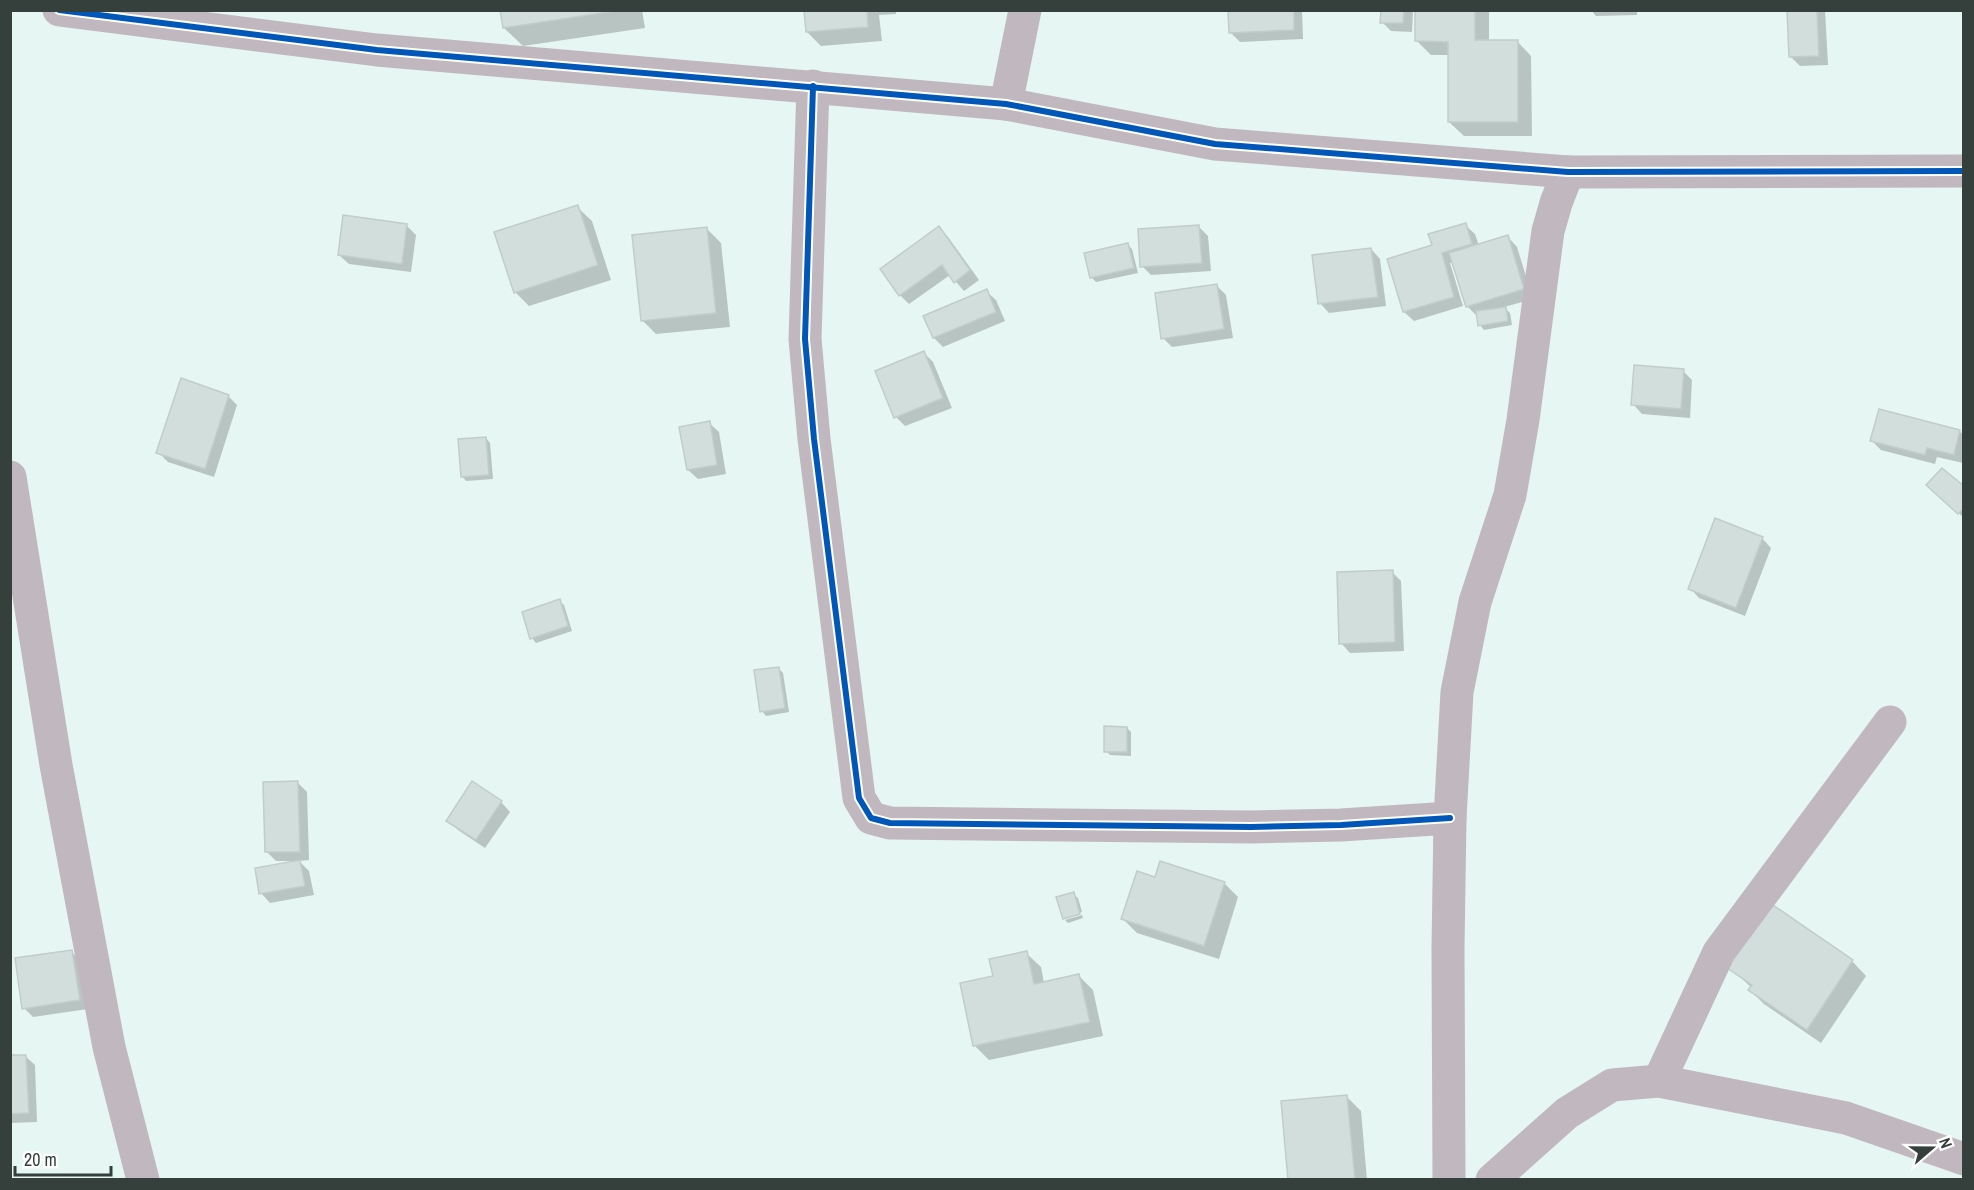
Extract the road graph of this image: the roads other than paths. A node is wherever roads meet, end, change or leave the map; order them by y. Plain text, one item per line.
1 (58, 10) edge
2 (1025, 10) edge
3 (813, 86) junction
4 (1006, 104) junction
5 (1964, 171) edge
6 (1568, 172) junction
7 (10, 477) edge
8 (1890, 722) dead end
9 (1450, 818) junction
10 (1659, 1081) junction
11 (1964, 1159) edge
12 (143, 1179) edge
13 (1449, 1179) edge
14 (1492, 1179) edge

1 - 3 street
2 - 4 street
3 - 4 street
3 - 9 street
4 - 6 street
5 - 6 street
6 - 9 street
7 - 12 street
8 - 10 street
9 - 13 street
10 - 11 street
10 - 14 street

